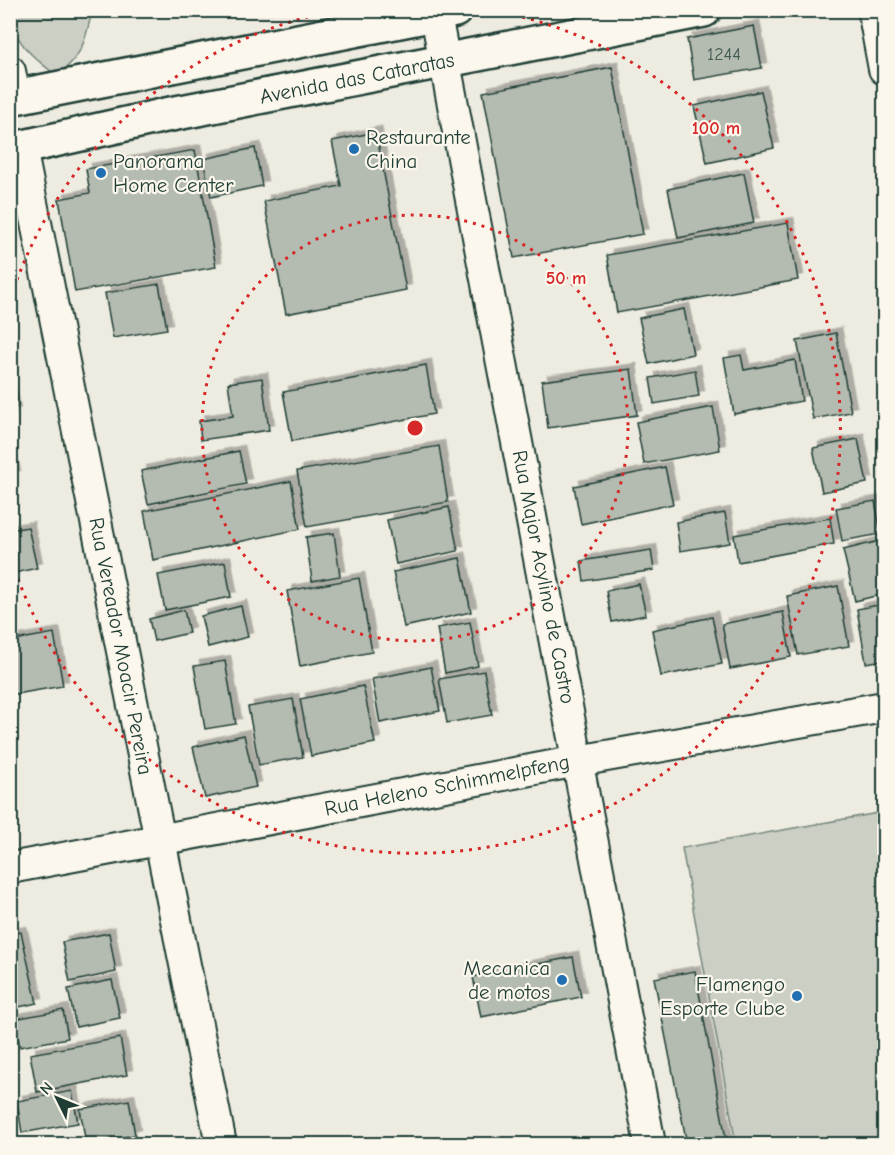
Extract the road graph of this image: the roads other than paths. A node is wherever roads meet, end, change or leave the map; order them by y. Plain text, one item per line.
1 (704, 10) edge
2 (873, 10) edge
3 (442, 12) edge
4 (446, 60) junction
5 (885, 69) edge
6 (12, 88) edge
7 (16, 149) edge
8 (885, 707) edge
9 (578, 760) junction
10 (160, 839) junction
11 (10, 868) edge
12 (221, 1144) edge
13 (650, 1144) edge

1 - 4 main road, Avenida das Cataratas
2 - 5 street
3 - 4 street, Rua Major Acylino de Castro
3 - 6 main road
4 - 7 main road, Avenida das Cataratas
4 - 9 street, Rua Major Acylino de Castro
7 - 10 street, Rua Vereador Moacir Pereira
8 - 9 street, Rua Heleno Schimmelpfeng
9 - 10 street, Rua Heleno Schimmelpfeng
9 - 13 street, Rua Major Acylino de Castro
10 - 11 street, Rua Heleno Schimmelpfeng
10 - 12 street, Rua Vereador Moacir Pereira

